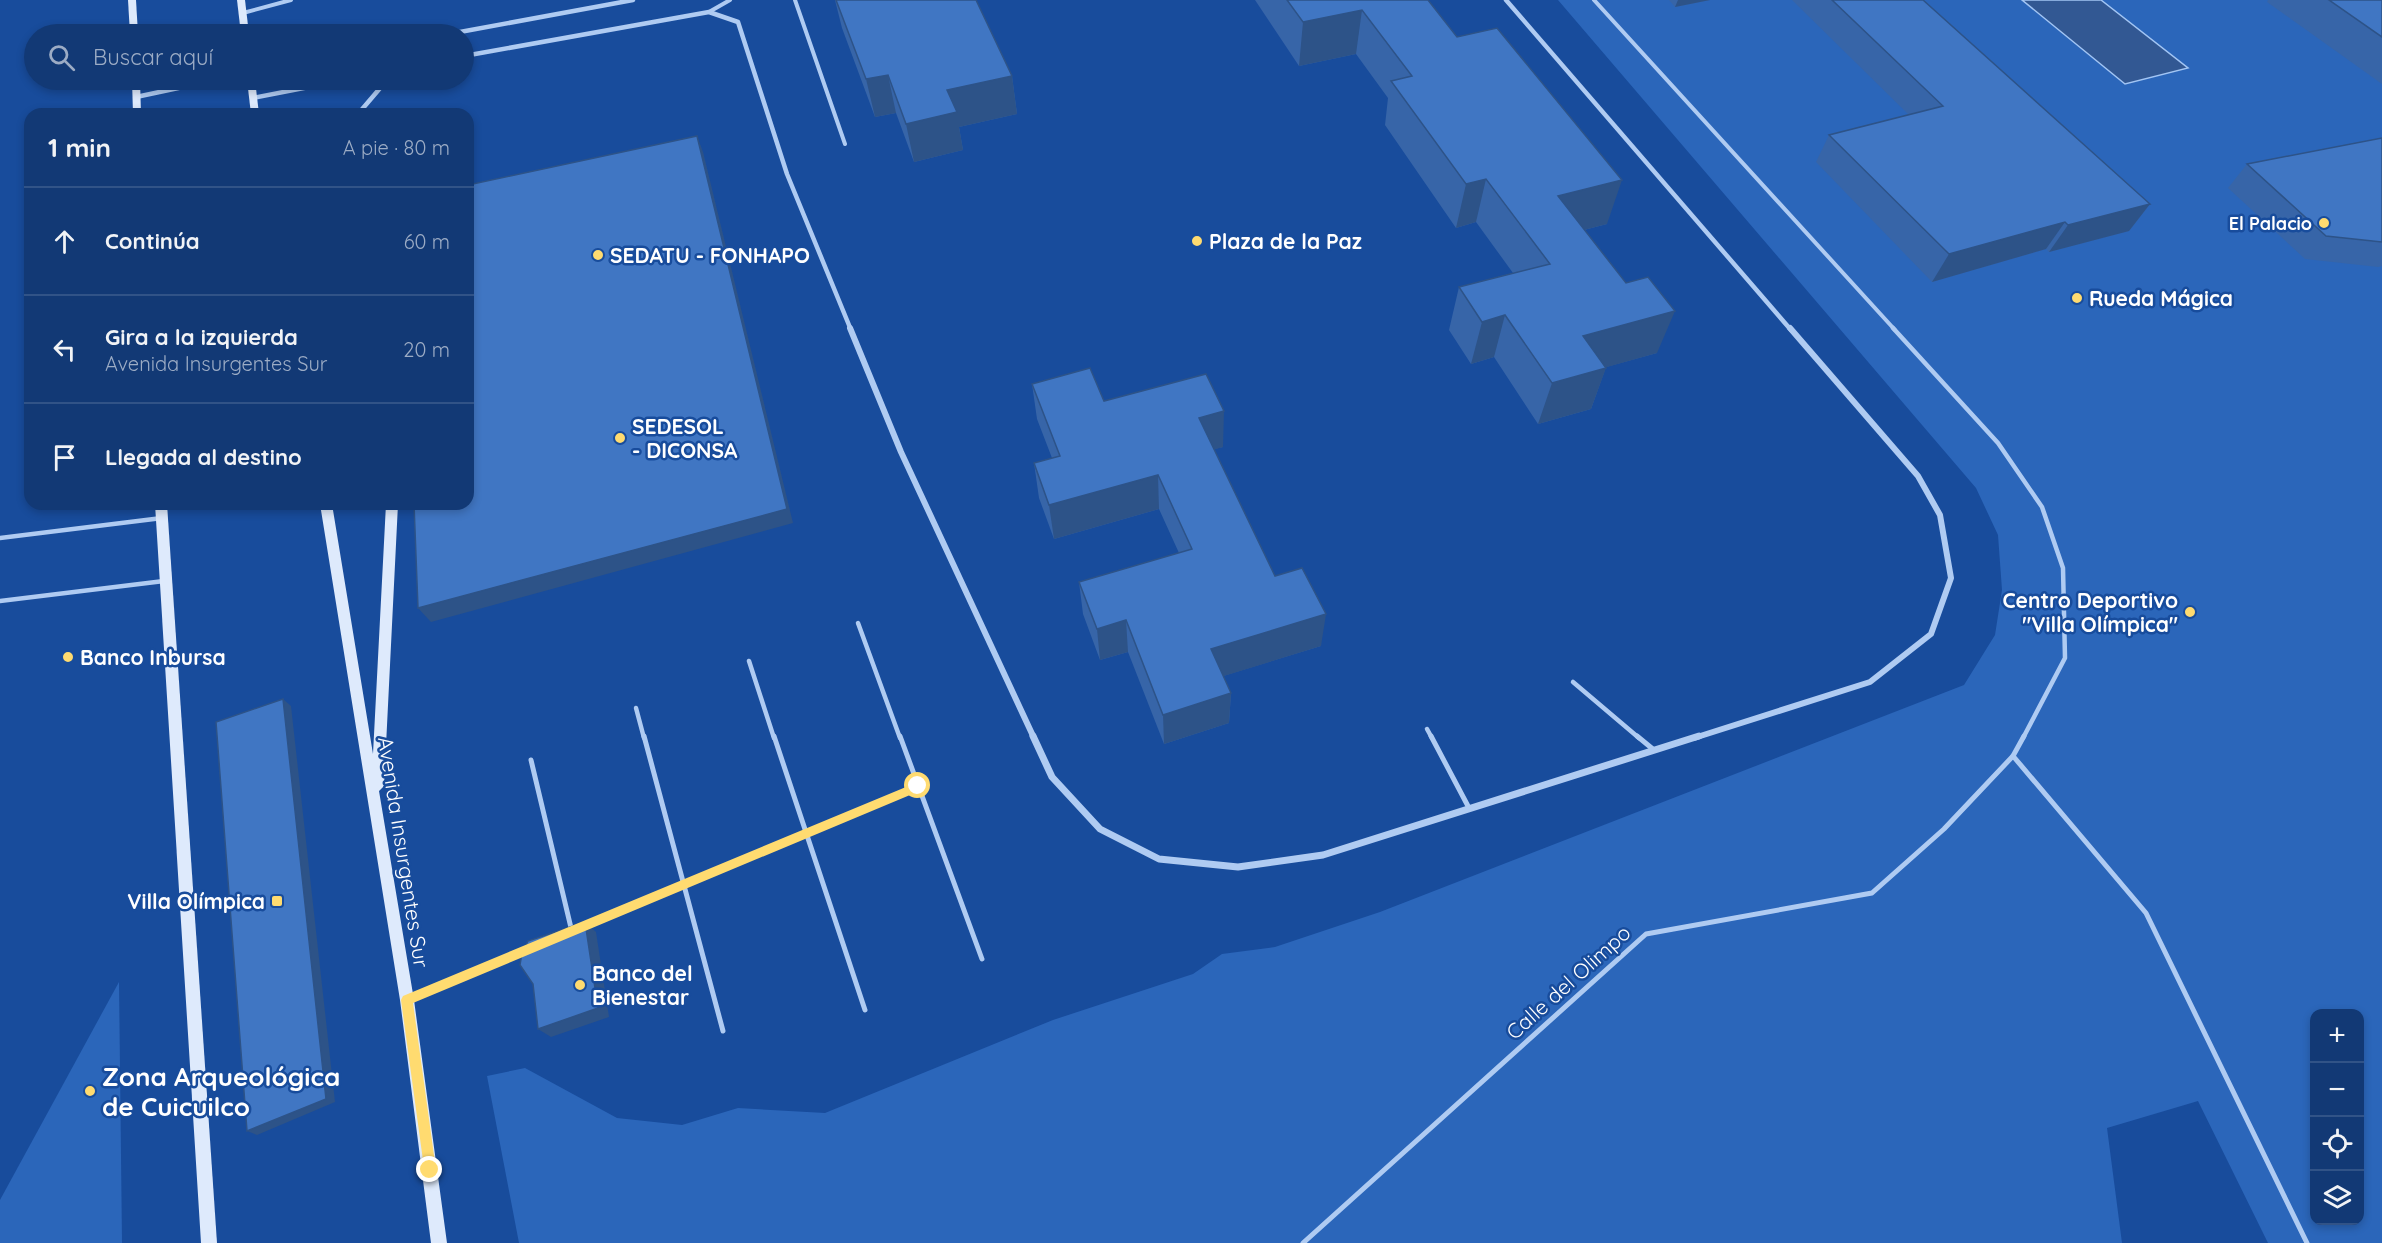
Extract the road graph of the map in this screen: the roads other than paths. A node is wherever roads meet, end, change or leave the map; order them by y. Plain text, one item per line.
1 (132, 0) edge
2 (241, 0) edge
3 (291, 0) edge
4 (633, 0) edge
5 (730, 0) edge
6 (795, 0) edge
7 (1506, 0) edge
8 (1594, 0) edge
9 (709, 12) junction
10 (243, 13) junction
11 (133, 24) edge
12 (244, 24) edge
13 (474, 29) edge
14 (474, 54) edge
15 (136, 90) edge
16 (169, 90) edge
17 (252, 90) edge
18 (294, 90) edge
19 (376, 90) edge
20 (136, 97) junction
21 (253, 98) junction
22 (137, 108) edge
23 (254, 108) edge
24 (362, 108) edge
25 (845, 144) dead end
26 (161, 510) edge
27 (327, 510) edge
28 (392, 510) edge
29 (162, 518) junction
30 (0, 538) edge
31 (166, 580) junction
32 (0, 601) edge
33 (858, 623) dead end
34 (749, 661) dead end
35 (1573, 682) dead end
36 (636, 708) dead end
37 (1427, 729) dead end
38 (1654, 750) junction
39 (2013, 756) junction
40 (531, 760) dead end
41 (918, 786) junction
42 (1469, 808) junction
43 (377, 812) junction
44 (807, 833) junction
45 (683, 886) junction
46 (572, 932) junction
47 (563, 936) edge
48 (536, 946) edge
49 (982, 959) dead end
50 (407, 1000) junction
51 (865, 1010) dead end
52 (723, 1031) dead end
53 (209, 1243) edge
54 (439, 1243) edge
55 (1303, 1243) edge
56 (2307, 1243) edge

1 - 11 main road
2 - 10 main road
3 - 10 lane
4 - 13 street
5 - 9 lane
6 - 25 lane
7 - 38 street
8 - 39 lane, Calle del Olimpo
9 - 14 street
9 - 42 street
10 - 12 main road
15 - 20 main road
16 - 20 street
17 - 21 main road
18 - 21 street
19 - 24 street
20 - 22 main road
21 - 23 main road
26 - 29 main road
27 - 43 main road, Avenida Insurgentes Sur
28 - 43 main road
29 - 30 lane
29 - 31 main road
31 - 32 lane
31 - 53 main road
33 - 41 lane
34 - 44 lane
35 - 38 lane
36 - 45 lane
37 - 42 lane
38 - 42 street
39 - 55 lane, Calle del Olimpo
39 - 56 lane
40 - 46 lane
41 - 44 lane
41 - 49 lane
43 - 50 main road, Avenida Insurgentes Sur
44 - 45 lane
44 - 51 lane
45 - 46 lane
45 - 52 lane
46 - 47 lane
48 - 50 lane
50 - 54 main road, Avenida Insurgentes Sur

